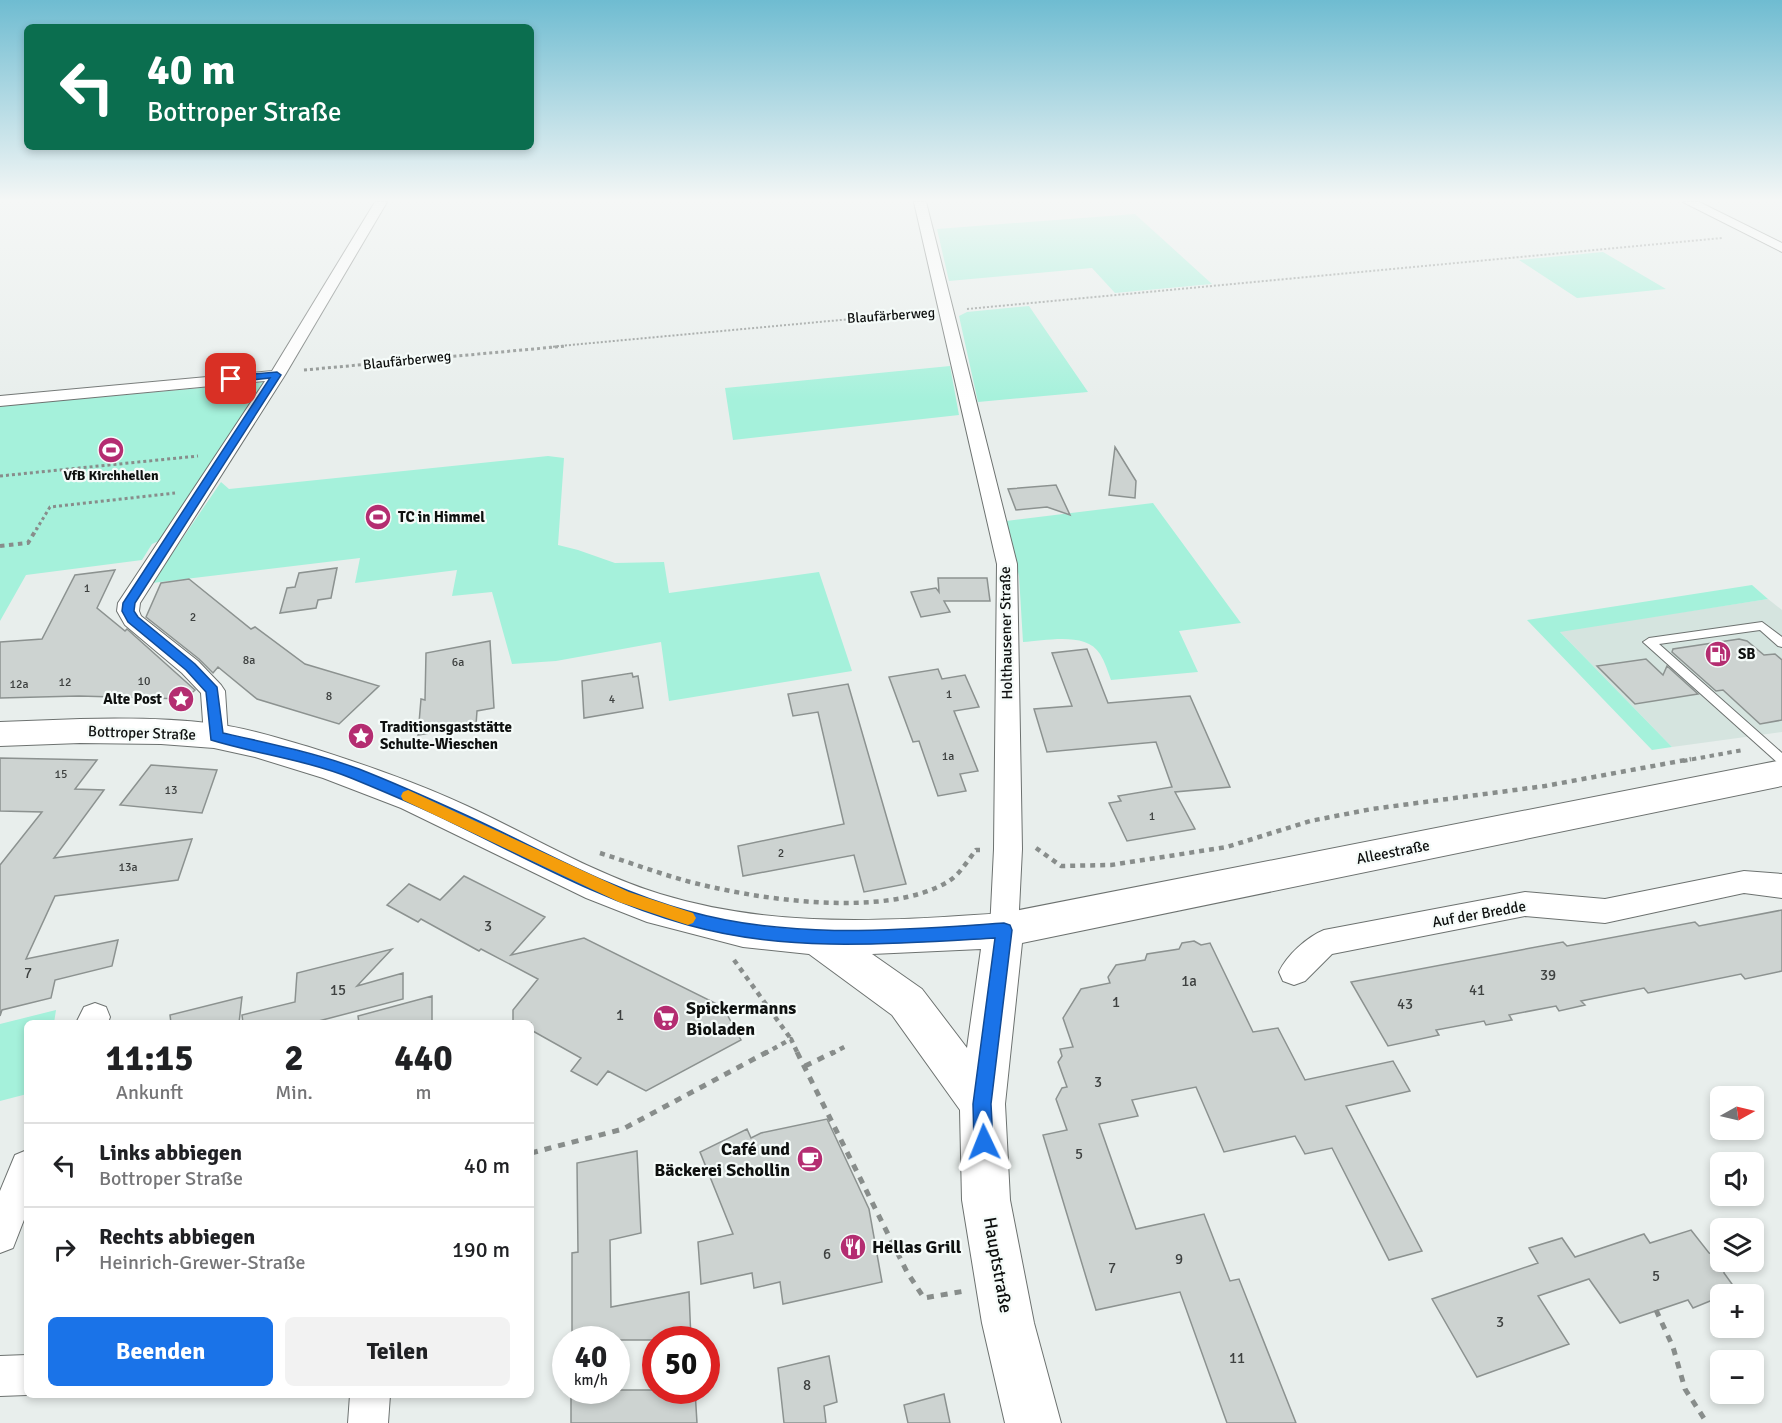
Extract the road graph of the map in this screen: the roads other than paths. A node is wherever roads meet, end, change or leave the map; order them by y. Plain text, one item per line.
1 (341, 268) edge
2 (936, 268) edge
3 (277, 375) junction
4 (0, 401) edge
5 (1782, 643) edge
6 (0, 734) edge
7 (216, 736) junction
8 (1774, 759) edge
9 (1782, 760) edge
10 (1782, 886) edge
11 (1004, 930) junction
12 (816, 936) junction
13 (1294, 972) dead end
14 (982, 1104) junction
15 (24, 1175) edge
16 (0, 1235) edge
17 (24, 1375) edge
18 (0, 1376) edge
19 (370, 1398) edge
20 (368, 1423) edge
21 (1033, 1423) edge

1 - 3 street
2 - 11 street, Holthausener Straße
3 - 4 street
3 - 7 street
5 - 8 lane
6 - 7 main road, Bottroper Straße
7 - 12 main road, Bottroper Straße
8 - 9 lane
8 - 11 main road, Alleestraße
10 - 13 street, Auf der Bredde
11 - 12 main road, Bottroper Straße
11 - 14 main road, Hauptstraße
12 - 14 main road
14 - 21 main road, Hauptstraße
15 - 16 street
17 - 18 street
19 - 20 street

